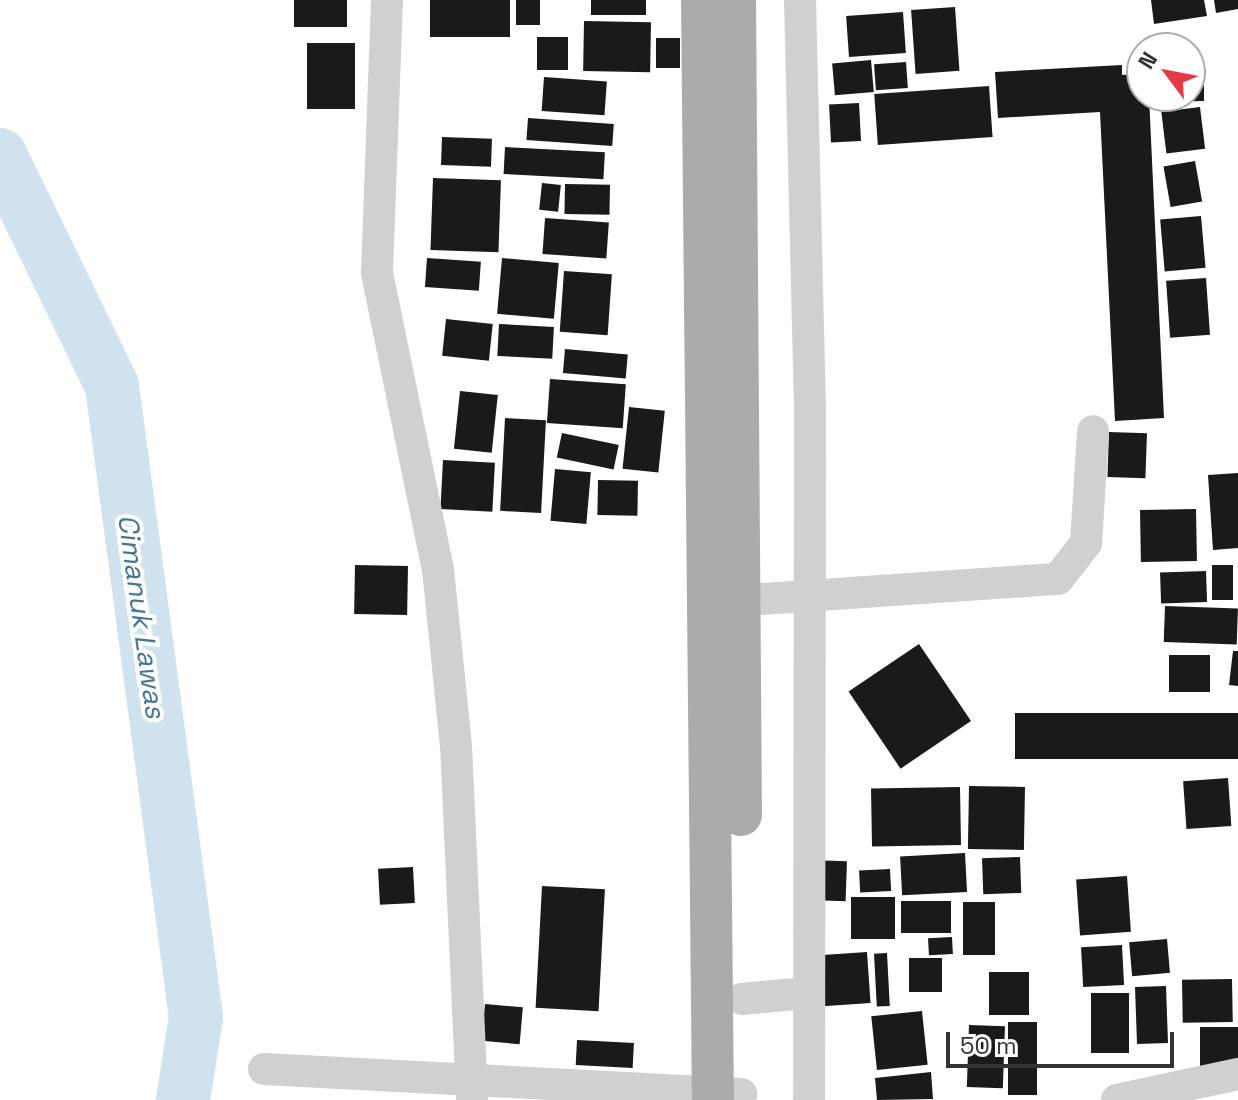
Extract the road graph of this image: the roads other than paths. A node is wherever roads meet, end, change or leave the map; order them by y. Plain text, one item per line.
1 (387, 0) edge
2 (800, 0) edge
3 (719, 15) edge
4 (1093, 431) dead end
5 (763, 601) junction
6 (774, 996) junction
7 (264, 1069) dead end
8 (1238, 1074) edge
9 (473, 1092) edge
10 (727, 1097) edge
11 (809, 1100) edge
12 (1117, 1100) edge

1 - 9 street
2 - 5 street
3 - 5 main road
4 - 5 street
5 - 6 main road
5 - 6 street
5 - 10 main road
6 - 10 main road
6 - 11 street
7 - 9 street
8 - 12 street
9 - 10 street

